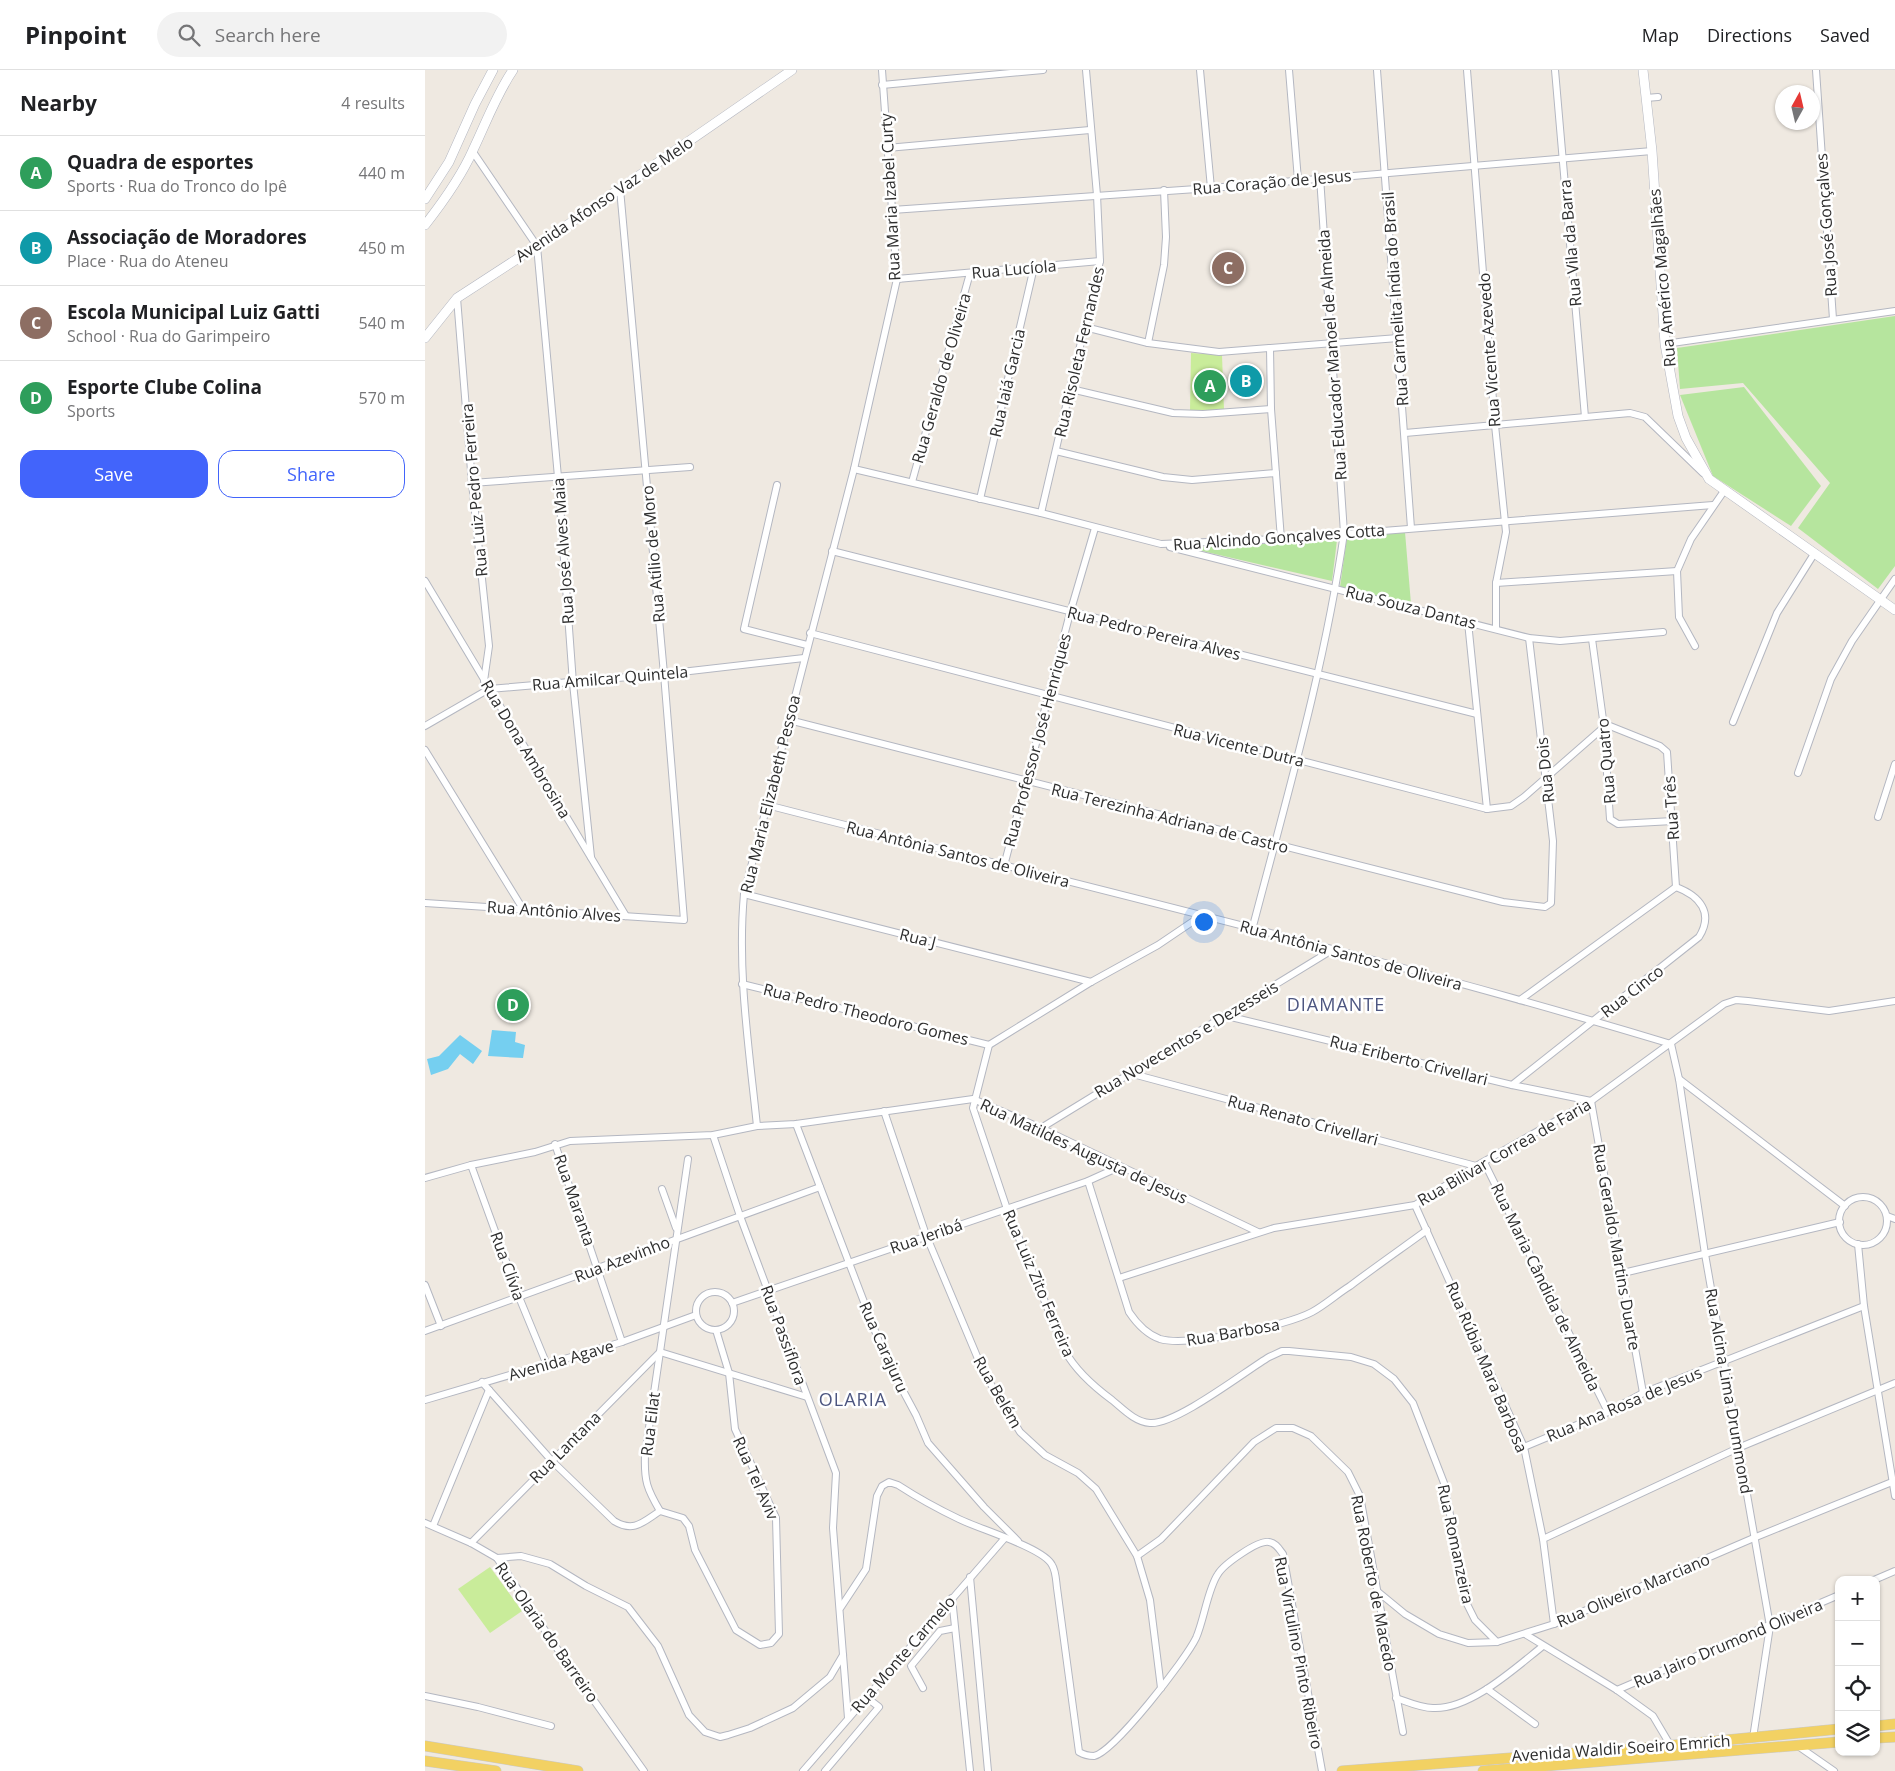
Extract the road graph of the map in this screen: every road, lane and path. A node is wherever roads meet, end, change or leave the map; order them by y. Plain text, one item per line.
1 (493, 70) edge
2 (513, 70) edge
3 (792, 70) edge
4 (882, 70) edge
5 (1043, 70) edge
6 (1086, 70) edge
7 (1200, 70) edge
8 (1289, 70) edge
9 (1377, 70) edge
10 (1467, 70) edge
11 (1555, 70) edge
12 (1643, 70) edge
13 (1816, 70) edge
14 (882, 85) junction
15 (1658, 96) dead end
16 (1646, 98) junction
17 (1089, 130) junction
18 (887, 148) junction
19 (1652, 151) junction
20 (473, 152) junction
21 (1562, 158) junction
22 (1475, 165) junction
23 (1386, 172) junction
24 (1320, 177) junction
25 (1298, 180) junction
26 (1211, 188) junction
27 (620, 189) junction
28 (1164, 190) junction
29 (1097, 195) junction
30 (425, 199) edge
31 (892, 210) junction
32 (425, 226) edge
33 (537, 246) junction
34 (1101, 261) junction
35 (1034, 267) junction
36 (970, 273) junction
37 (897, 279) junction
38 (457, 298) junction
39 (1895, 311) edge
40 (1833, 319) junction
41 (1085, 327) junction
42 (425, 338) edge
43 (1398, 338) junction
44 (1148, 343) junction
45 (1331, 343) junction
46 (1665, 344) junction
47 (1269, 348) junction
48 (1071, 388) junction
49 (1271, 409) junction
50 (1585, 417) junction
51 (1495, 424) junction
52 (1405, 433) junction
53 (1056, 451) junction
54 (690, 467) dead end
55 (854, 469) junction
56 (646, 470) junction
57 (1276, 473) junction
58 (558, 477) junction
59 (1709, 479) junction
60 (912, 482) junction
61 (472, 483) junction
62 (777, 485) dead end
63 (1724, 491) junction
64 (980, 498) junction
65 (1713, 505) junction
66 (1041, 513) junction
67 (1505, 522) junction
68 (1095, 528) junction
69 (1411, 528) junction
70 (1344, 533) junction
71 (1281, 539) junction
72 (1161, 544) junction
73 (832, 551) junction
74 (1814, 554) junction
75 (1677, 572) junction
76 (1895, 579) edge
77 (425, 581) edge
78 (1496, 583) junction
79 (1336, 588) junction
80 (1880, 599) junction
81 (1895, 610) edge
82 (1070, 613) junction
83 (1468, 622) junction
84 (1496, 629) junction
85 (1663, 632) dead end
86 (810, 634) junction
87 (1529, 638) junction
88 (1592, 639) junction
89 (807, 645) junction
90 (1695, 646) dead end
91 (804, 658) junction
92 (1317, 673) junction
93 (664, 674) junction
94 (484, 682) junction
95 (573, 683) junction
96 (489, 689) junction
97 (1049, 696) junction
98 (1477, 714) junction
99 (789, 720) junction
100 (1733, 722) dead end
101 (425, 726) edge
102 (1604, 727) junction
103 (425, 750) edge
104 (1295, 759) junction
105 (1895, 764) edge
106 (1798, 773) dead end
107 (1546, 778) junction
108 (1027, 782) junction
109 (767, 805) junction
110 (1487, 809) junction
111 (1879, 817) dead end
112 (1673, 821) junction
113 (1274, 844) junction
114 (591, 857) junction
115 (1004, 866) junction
116 (1676, 887) junction
117 (744, 894) junction
118 (425, 903) edge
119 (1551, 903) joint
120 (523, 909) junction
121 (626, 916) junction
122 (1198, 916) junction
123 (684, 920) joint
124 (1252, 930) junction
125 (1332, 950) junction
126 (1091, 982) junction
127 (742, 984) junction
128 (1520, 1000) junction
129 (1895, 1001) edge
130 (1227, 1016) junction
131 (1594, 1021) junction
132 (1671, 1044) junction
133 (989, 1045) junction
134 (1129, 1074) junction
135 (1679, 1080) junction
136 (1512, 1086) junction
137 (973, 1099) junction
138 (1591, 1101) junction
139 (884, 1111) junction
140 (796, 1124) junction
141 (757, 1126) junction
142 (1041, 1128) junction
143 (713, 1135) junction
144 (555, 1144) junction
145 (688, 1159) dead end
146 (1484, 1162) junction
147 (471, 1165) junction
148 (1476, 1166) junction
149 (1119, 1167) junction
150 (425, 1178) edge
151 (1088, 1181) junction
152 (820, 1187) junction
153 (662, 1189) dead end
154 (1415, 1204) junction
155 (1845, 1206) junction
156 (1007, 1208) junction
157 (740, 1216) junction
158 (1887, 1216) junction
159 (1895, 1219) edge
160 (1840, 1222) junction
161 (677, 1230) junction
162 (1427, 1230) junction
163 (1257, 1232) junction
164 (926, 1235) junction
165 (676, 1238) junction
166 (1858, 1244) junction
167 (1705, 1254) junction
168 (848, 1263) junction
169 (598, 1268) junction
170 (1623, 1273) junction
171 (1119, 1278) junction
172 (425, 1285) edge
173 (768, 1292) junction
174 (519, 1297) junction
175 (732, 1302) junction
176 (1864, 1306) junction
177 (696, 1315) junction
178 (441, 1326) junction
179 (663, 1329) junction
180 (717, 1330) junction
181 (425, 1331) edge
182 (622, 1342) junction
183 (1289, 1351) joint
184 (660, 1352) junction
185 (1723, 1362) junction
186 (547, 1365) junction
187 (729, 1374) junction
188 (482, 1382) junction
189 (1895, 1383) edge
190 (489, 1390) junction
191 (1877, 1390) junction
192 (1643, 1393) junction
193 (807, 1397) junction
194 (425, 1400) edge
195 (1608, 1412) junction
196 (1524, 1447) junction
197 (1739, 1448) junction
198 (552, 1461) junction
199 (1892, 1482) junction
200 (1895, 1496) edge
201 (660, 1511) junction
202 (425, 1522) edge
203 (433, 1526) junction
204 (1755, 1537) junction
205 (1004, 1539) junction
206 (1543, 1539) junction
207 (1019, 1542) junction
208 (471, 1543) junction
209 (1137, 1556) junction
210 (497, 1558) junction
211 (1895, 1571) edge
212 (971, 1577) junction
213 (1880, 1577) edge
214 (1377, 1592) junction
215 (1835, 1597) edge
216 (952, 1598) junction
217 (841, 1607) junction
218 (1554, 1624) junction
219 (1770, 1626) junction
220 (955, 1628) junction
221 (1525, 1634) junction
222 (1497, 1642) junction
223 (1543, 1646) junction
224 (843, 1654) junction
225 (923, 1688) dead end
226 (1161, 1688) junction
227 (1487, 1689) junction
228 (1617, 1690) junction
229 (425, 1696) edge
230 (866, 1697) junction
231 (1396, 1698) junction
232 (848, 1718) junction
233 (1535, 1724) dead end
234 (1895, 1724) edge
235 (551, 1726) dead end
236 (1880, 1726) edge
237 (1835, 1728) edge
238 (1403, 1732) dead end
239 (1895, 1737) edge
240 (1753, 1738) junction
241 (1880, 1738) edge
242 (1835, 1742) edge
243 (425, 1746) edge
244 (1671, 1746) junction
245 (1797, 1746) junction
246 (1677, 1755) junction
247 (425, 1761) edge
248 (496, 1771) edge
249 (578, 1771) edge
250 (643, 1771) edge
251 (803, 1771) edge
252 (825, 1771) edge
253 (970, 1771) edge
254 (987, 1771) edge
255 (1322, 1771) edge
256 (1342, 1771) edge
257 (1483, 1771) edge
258 (1834, 1771) edge

1 - 30 main road
2 - 20 main road
3 - 27 main road, Avenida Afonso Vaz de Melo
4 - 14 street, Rua Maria Izabel Curty
5 - 14 street
6 - 17 street, Rua Risoleta Fernandes
7 - 26 street
8 - 25 street
9 - 23 street, Rua Carmelita Índia do Brasil
10 - 22 street, Rua Vicente Azevedo
11 - 21 street, Rua Vila da Barra
12 - 16 main road, Rua Américo Magalhães
13 - 40 street, Rua José Gonçalves
14 - 18 street, Rua Maria Izabel Curty
15 - 16 street
16 - 19 main road, Rua Américo Magalhães
17 - 18 street
17 - 29 street, Rua Risoleta Fernandes
18 - 31 street, Rua Maria Izabel Curty
19 - 21 street, Rua Coração de Jesus
19 - 46 main road, Rua Américo Magalhães
20 - 32 main road
20 - 33 street
21 - 22 street, Rua Coração de Jesus
21 - 50 street, Rua Vila da Barra
22 - 23 street, Rua Coração de Jesus
22 - 51 street, Rua Vicente Azevedo
23 - 24 street, Rua Coração de Jesus
23 - 43 street, Rua Carmelita Índia do Brasil
24 - 25 street, Rua Coração de Jesus
24 - 45 street, Rua Educador Manoel de Almeida
25 - 26 street, Rua Coração de Jesus
26 - 28 street, Rua Coração de Jesus
27 - 33 main road, Avenida Afonso Vaz de Melo
27 - 56 street, Rua Atílio de Moro
28 - 29 street, Rua Coração de Jesus
28 - 44 street
29 - 31 street, Rua Coração de Jesus
29 - 34 street, Rua Risoleta Fernandes
31 - 37 street, Rua Maria Izabel Curty
33 - 38 main road, Avenida Afonso Vaz de Melo
33 - 58 street, Rua José Alves Maia
34 - 35 street, Rua Lucíola
34 - 41 street, Rua Risoleta Fernandes
35 - 36 street, Rua Lucíola
35 - 64 street, Rua Iaiá Garcia
36 - 37 street, Rua Lucíola
36 - 60 street, Rua Geraldo de Oliveira
37 - 55 street, Rua Maria Izabel Curty
38 - 42 main road, Avenida Afonso Vaz de Melo
38 - 61 street, Rua Luiz Pedro Ferreira
39 - 40 street
40 - 46 street
41 - 44 street
41 - 48 street, Rua Risoleta Fernandes
43 - 45 street
43 - 52 street, Rua Carmelita Índia do Brasil
44 - 47 street
45 - 47 street
45 - 70 street, Rua Educador Manoel de Almeida
46 - 59 main road, Rua Américo Magalhães
47 - 49 street
48 - 49 street
48 - 53 street, Rua Risoleta Fernandes
49 - 57 street
50 - 51 street
50 - 59 street
51 - 52 street
51 - 67 street, Rua Vicente Azevedo
52 - 69 street, Rua Carmelita Índia do Brasil
53 - 57 street
53 - 66 street, Rua Risoleta Fernandes
54 - 56 street
55 - 60 street, Rua Alcindo Gonçalves Cotta
55 - 73 street, Rua Maria Elizabeth Pessoa
56 - 58 street
56 - 93 street, Rua Atílio de Moro
57 - 71 street
58 - 61 street
58 - 95 street, Rua José Alves Maia
59 - 63 main road
60 - 64 street, Rua Alcindo Gonçalves Cotta
61 - 94 street, Rua Luiz Pedro Ferreira
62 - 89 street
63 - 65 street
63 - 74 main road
64 - 66 street, Rua Alcindo Gonçalves Cotta
65 - 67 street, Rua Alcindo Gonçalves Cotta
65 - 75 street
66 - 68 street, Rua Alcindo Gonçalves Cotta
67 - 69 street, Rua Alcindo Gonçalves Cotta
67 - 78 street, Rua Vicente Azevedo
68 - 72 street, Rua Alcindo Gonçalves Cotta
68 - 82 street, Rua Professor José Henriques
69 - 70 street, Rua Alcindo Gonçalves Cotta
70 - 71 street, Rua Alcindo Gonçalves Cotta
70 - 79 street, Rua Educador Manoel de Almeida
71 - 72 street, Rua Alcindo Gonçalves Cotta
72 - 79 street, Rua Souza Dantas
73 - 82 street, Rua Pedro Pereira Alves
73 - 86 street, Rua Maria Elizabeth Pessoa
74 - 80 main road
74 - 100 street
75 - 78 street
75 - 90 street
76 - 80 street
77 - 94 street, Rua Dona Ambrosina
78 - 84 street, Rua Vicente Azevedo
79 - 83 street, Rua Souza Dantas
79 - 92 street, Rua Educador Manoel de Almeida
80 - 81 main road
80 - 106 street
82 - 92 street, Rua Pedro Pereira Alves
82 - 97 street, Rua Professor José Henriques
83 - 84 street, Rua Souza Dantas
83 - 98 street
84 - 87 street, Rua Souza Dantas
85 - 88 street, Rua Souza Dantas
86 - 89 street, Rua Maria Elizabeth Pessoa
86 - 97 street, Rua Vicente Dutra
87 - 88 street, Rua Souza Dantas
87 - 107 street, Rua Dois
88 - 102 street, Rua Quatro
89 - 91 street, Rua Maria Elizabeth Pessoa
91 - 93 street, Rua Amilcar Quintela
91 - 99 street, Rua Maria Elizabeth Pessoa
92 - 98 street, Rua Pedro Pereira Alves
92 - 104 street, Rua Educador Manoel de Almeida
93 - 95 street, Rua Amilcar Quintela
93 - 123 street, Rua Atílio de Moro
94 - 96 street, Rua Dona Ambrosina
95 - 96 street, Rua Amilcar Quintela
95 - 114 street, Rua José Alves Maia
96 - 101 street, Rua Amilcar Quintela
96 - 114 street, Rua Dona Ambrosina
97 - 104 street, Rua Vicente Dutra
97 - 108 street, Rua Professor José Henriques
98 - 110 street
99 - 108 street, Rua Terezinha Adriana de Castro
99 - 109 street, Rua Maria Elizabeth Pessoa
102 - 107 street
102 - 112 street, Rua Três
102 - 112 street, Rua Quatro
103 - 120 street
104 - 110 street, Rua Vicente Dutra
104 - 113 street, Rua Educador Manoel de Almeida
105 - 111 street
107 - 110 street
107 - 119 street, Rua Dois
108 - 113 street, Rua Terezinha Adriana de Castro
108 - 115 street, Rua Professor José Henriques
109 - 115 street, Rua Antônia Santos de Oliveira
109 - 117 street, Rua Maria Elizabeth Pessoa
112 - 116 street, Rua Três
113 - 119 street, Rua Terezinha Adriana de Castro
113 - 124 street, Rua Educador Manoel de Almeida
114 - 121 street, Rua Dona Ambrosina
115 - 122 street, Rua Antônia Santos de Oliveira
116 - 128 street
116 - 131 street, Rua Cinco
117 - 126 street, Rua J
117 - 127 street, Rua Maria Elizabeth Pessoa
118 - 120 street, Rua Antônio Alves
120 - 121 street, Rua Antônio Alves
121 - 123 street, Rua Antônio Alves
122 - 124 street, Rua Antônia Santos de Oliveira
122 - 126 street
124 - 125 street, Rua Antônia Santos de Oliveira
125 - 128 street, Rua Antônia Santos de Oliveira
125 - 130 street, Rua Novecentos e Dezesseis
126 - 133 street
127 - 133 street, Rua Pedro Theodoro Gomes
127 - 141 street, Rua Maria Elizabeth Pessoa
128 - 131 street, Rua Antônia Santos de Oliveira
129 - 132 street, Rua Bilivar Correa de Faria
130 - 134 street, Rua Novecentos e Dezesseis
130 - 136 street, Rua Eriberto Crivellari
131 - 132 street, Rua Antônia Santos de Oliveira
131 - 136 street, Rua Cinco
132 - 135 street, Rua Alcina Lima Drummond
132 - 138 street, Rua Bilivar Correa de Faria
133 - 137 street
134 - 142 street, Rua Novecentos e Dezesseis
134 - 148 street, Rua Renato Crivellari
135 - 155 street
135 - 167 street, Rua Alcina Lima Drummond
136 - 138 street, Rua Eriberto Crivellari
137 - 139 street, Rua Matildes Augusta de Jesus
137 - 142 street, Rua Matildes Augusta de Jesus
137 - 156 street, Rua Luiz Zito Ferreira
138 - 146 street, Rua Bilivar Correa de Faria
138 - 170 street, Rua Geraldo Martins Duarte
139 - 140 street, Rua Matildes Augusta de Jesus
139 - 164 street, Rua Belém
140 - 141 street, Rua Matildes Augusta de Jesus
140 - 152 street, Rua Carajuru
141 - 143 street, Rua Matildes Augusta de Jesus
142 - 149 street, Rua Matildes Augusta de Jesus
143 - 144 street, Rua Matildes Augusta de Jesus
143 - 157 street, Rua Passiflora
144 - 147 street, Rua Maranta
144 - 169 street, Rua Maranta
145 - 161 street, Rua Eilat
146 - 148 street, Rua Bilivar Correa de Faria
146 - 195 street, Rua Maria Cândida de Almeida
147 - 150 street, Rua Maranta
147 - 174 street, Rua Clívia
148 - 154 street, Rua Bilivar Correa de Faria
149 - 151 street, Rua Jeribá
149 - 163 street, Rua Matildes Augusta de Jesus
151 - 156 street, Rua Jeribá
151 - 171 street, Rua Barbosa
152 - 157 street, Rua Azevinho
152 - 168 street, Rua Carajuru
153 - 161 street
154 - 162 street, Rua Rúbia Mara Barbosa
154 - 163 street, Rua Bilivar Correa de Faria
155 - 158 street
155 - 160 street
156 - 164 street, Rua Jeribá
156 - 183 street, Rua Luiz Zito Ferreira
157 - 165 street, Rua Azevinho
157 - 173 street, Rua Passiflora
158 - 159 street
158 - 166 street
160 - 166 street
160 - 167 street
161 - 165 street, Rua Eilat
162 - 171 street, Rua Barbosa
162 - 196 street, Rua Rúbia Mara Barbosa
163 - 171 street, Rua Bilivar Correa de Faria
164 - 168 street, Rua Jeribá
164 - 209 street, Rua Belém
165 - 169 street, Rua Azevinho
165 - 179 street, Rua Eilat
166 - 176 street
167 - 170 street
167 - 185 street, Rua Alcina Lima Drummond
168 - 173 street, Rua Jeribá
168 - 207 street, Rua Carajuru
169 - 174 street, Rua Azevinho
169 - 182 street, Rua Maranta
170 - 192 street, Rua Geraldo Martins Duarte
172 - 178 street
173 - 175 street, Rua Jeribá
173 - 193 street, Rua Passiflora
174 - 178 street, Rua Azevinho
174 - 186 street, Rua Clívia
175 - 177 street
175 - 180 street
176 - 185 street, Rua Ana Rosa de Jesus
176 - 191 street
177 - 179 street, Avenida Agave
177 - 180 street
178 - 181 street, Rua Azevinho
179 - 182 street, Avenida Agave
179 - 184 street, Rua Eilat
180 - 187 street, Rua Tel Aviv
182 - 186 street, Avenida Agave
183 - 222 street, Rua Romanzeira
184 - 187 street
184 - 198 street, Rua Lantana
184 - 201 street, Rua Eilat
185 - 192 street, Rua Ana Rosa de Jesus
185 - 197 street, Rua Alcina Lima Drummond
186 - 188 street, Avenida Agave
187 - 193 street
187 - 201 street, Rua Tel Aviv
188 - 190 street
188 - 194 street, Avenida Agave
189 - 191 street
190 - 198 street
190 - 203 street
191 - 197 street
191 - 199 street
192 - 195 street, Rua Ana Rosa de Jesus
193 - 217 street, Rua Passiflora
195 - 196 street, Rua Ana Rosa de Jesus
196 - 206 street, Rua Rúbia Mara Barbosa
197 - 204 street, Rua Alcina Lima Drummond
197 - 206 street
198 - 201 street
198 - 208 street, Rua Lantana
199 - 200 street
199 - 204 street, Rua Oliveiro Marciano
202 - 203 street, Rua Olaria do Barreiro
203 - 208 street, Rua Olaria do Barreiro
204 - 218 street, Rua Oliveiro Marciano
204 - 219 street, Rua Alcina Lima Drummond
205 - 207 street
205 - 212 street, Rua Monte Carmelo
205 - 217 street
206 - 218 street, Rua Rúbia Mara Barbosa
207 - 226 street, Rua Virtulino Pinto Ribeiro
208 - 210 street, Rua Olaria do Barreiro
209 - 214 street, Rua Roberto de Macedo
209 - 226 street, Rua Belém
210 - 224 street
210 - 250 street, Rua Olaria do Barreiro
211 - 213 street
212 - 216 street, Rua Monte Carmelo
212 - 254 street
214 - 222 street, Rua Oliveiro Marciano
214 - 231 street, Rua Roberto de Macedo
215 - 219 street, Rua Jairo Drumond Oliveira
216 - 220 street
216 - 230 street, Rua Monte Carmelo
217 - 224 street, Rua Passiflora
218 - 221 street, Rua Oliveiro Marciano
219 - 228 street, Rua Jairo Drumond Oliveira
219 - 240 street, Rua Alcina Lima Drummond
220 - 225 street
220 - 253 street
221 - 222 street, Rua Oliveiro Marciano
221 - 223 street
223 - 227 street
223 - 228 street
224 - 232 street, Rua Passiflora
226 - 255 street, Rua Virtulino Pinto Ribeiro
227 - 231 street
227 - 233 street
228 - 244 street
229 - 235 street
230 - 232 street, Rua Monte Carmelo
230 - 252 street
231 - 238 street, Rua Roberto de Macedo
232 - 251 street, Rua Monte Carmelo
234 - 236 main road
237 - 240 main road, Avenida Waldir Soeiro Emrich
239 - 241 main road
240 - 244 main road, Avenida Waldir Soeiro Emrich
242 - 245 main road, Avenida Waldir Soeiro Emrich
243 - 249 main road
244 - 246 street
244 - 256 main road, Avenida Waldir Soeiro Emrich
245 - 246 main road, Avenida Waldir Soeiro Emrich
245 - 258 street
246 - 257 main road, Avenida Waldir Soeiro Emrich
247 - 248 main road

